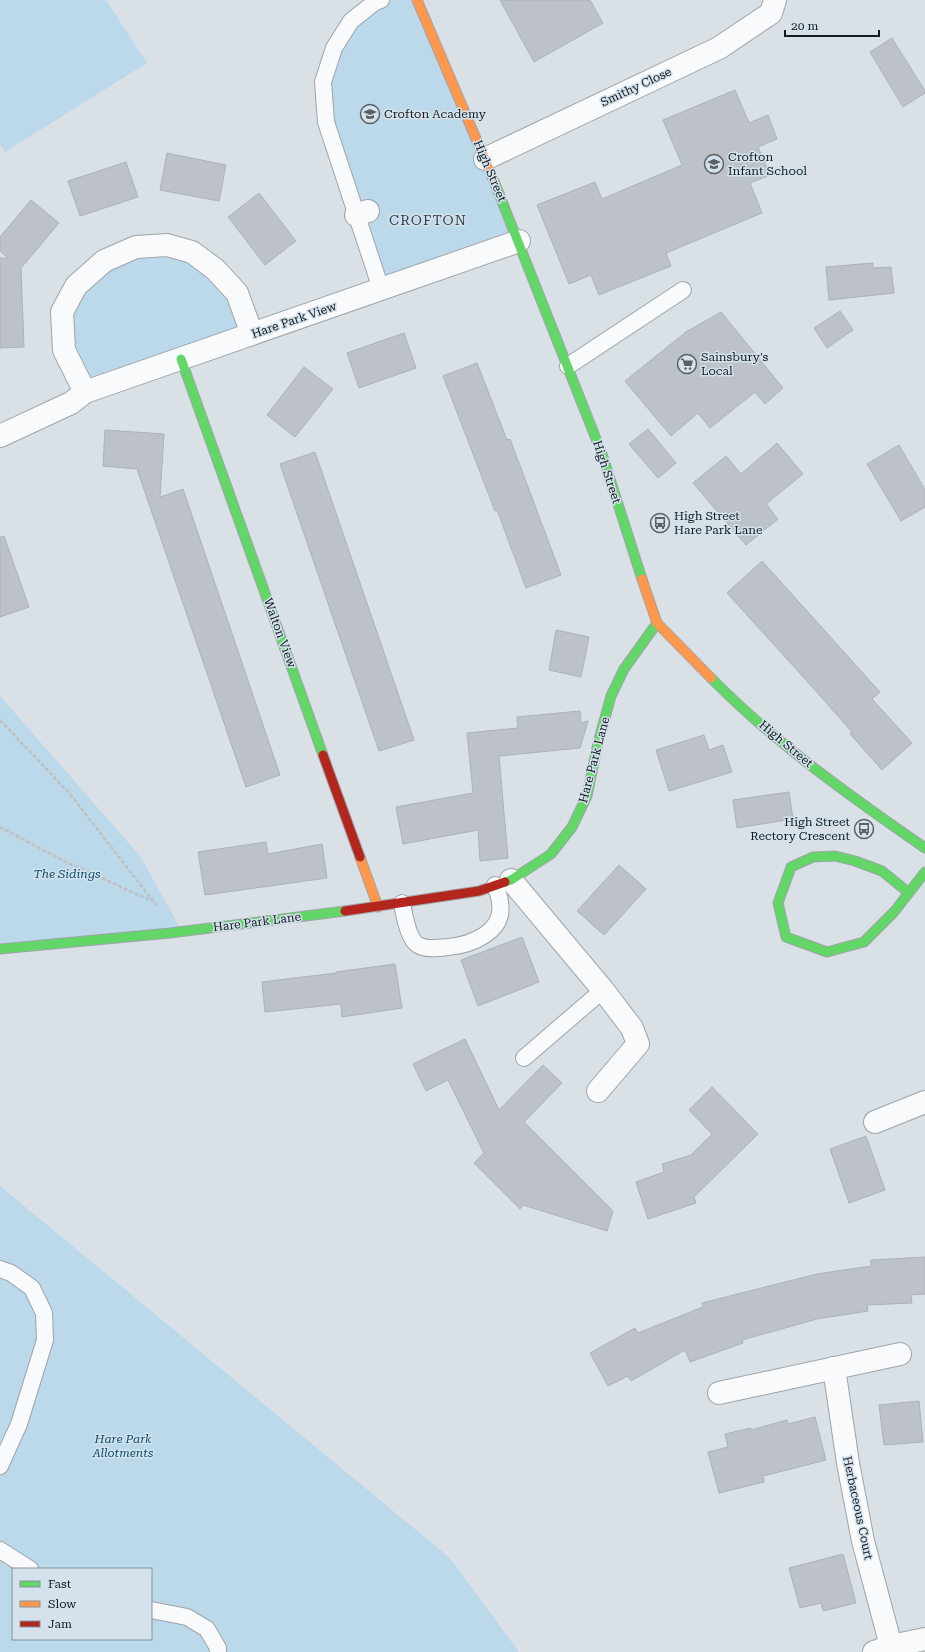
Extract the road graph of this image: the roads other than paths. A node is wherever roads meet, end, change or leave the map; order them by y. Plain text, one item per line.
1 (381, 0) edge
2 (417, 0) edge
3 (775, 0) edge
4 (485, 159) junction
5 (519, 241) junction
6 (381, 289) junction
7 (683, 290) dead end
8 (252, 334) junction
9 (181, 359) junction
10 (568, 366) junction
11 (78, 398) junction
12 (0, 436) edge
13 (657, 623) junction
14 (925, 848) edge
15 (925, 872) edge
16 (503, 882) junction
17 (909, 893) junction
18 (402, 903) junction
19 (378, 907) junction
20 (0, 949) edge
21 (602, 990) junction
22 (524, 1058) dead end
23 (598, 1091) dead end
24 (925, 1102) edge
25 (887, 1123) dead end
26 (0, 1269) edge
27 (900, 1354) dead end
28 (834, 1368) junction
29 (719, 1393) dead end
30 (0, 1466) edge
31 (0, 1550) edge
32 (28, 1568) edge
33 (152, 1610) edge
34 (925, 1639) edge
35 (882, 1649) edge
36 (218, 1652) edge

1 - 6 lane
2 - 4 street, High Street
3 - 4 street, Smithy Close
4 - 5 street, High Street
5 - 6 street, Hare Park View
5 - 10 street, High Street
6 - 8 street, Hare Park View
7 - 10 lane
8 - 9 street, Hare Park View
8 - 11 street
9 - 11 street, Hare Park View
9 - 19 street, Walton View
10 - 13 street, High Street
11 - 12 street, Hare Park View
13 - 14 street, High Street
13 - 16 street, Hare Park Lane
15 - 17 street
16 - 18 street, Hare Park Lane
16 - 18 lane
16 - 21 street
17 - 17 street
18 - 19 street, Hare Park Lane
19 - 20 street, Hare Park Lane
21 - 22 lane
21 - 23 street
24 - 25 street
26 - 30 lane
27 - 28 street
28 - 29 street
28 - 35 street, Herbaceous Court
31 - 32 lane
33 - 36 lane
34 - 35 street

